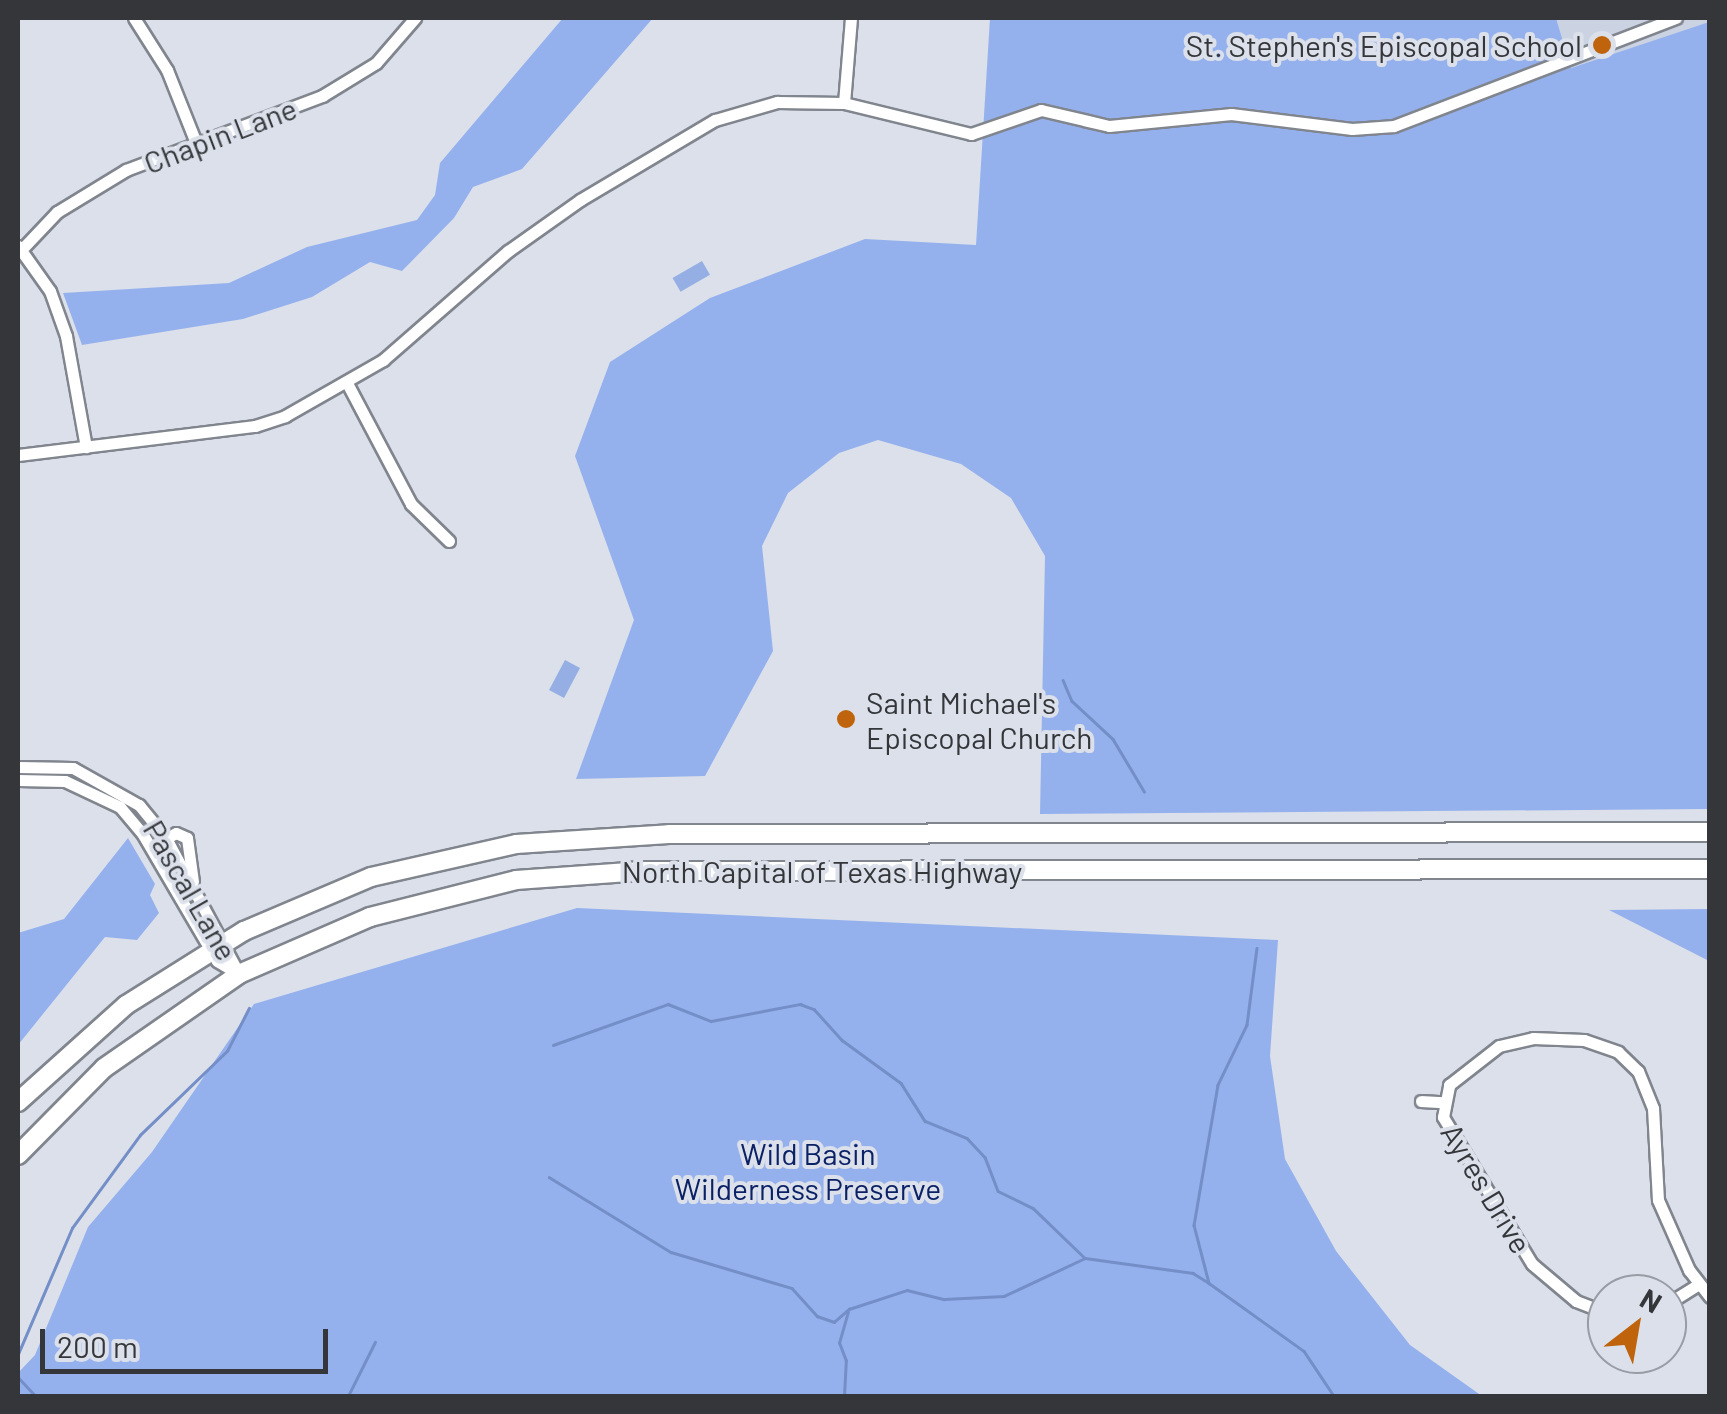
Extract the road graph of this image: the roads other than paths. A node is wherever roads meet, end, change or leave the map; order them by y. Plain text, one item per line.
1 (134, 18) edge
2 (415, 18) edge
3 (852, 18) edge
4 (1676, 18) edge
5 (844, 103) junction
6 (196, 143) junction
7 (20, 247) edge
8 (346, 383) junction
9 (86, 447) junction
10 (18, 454) edge
11 (449, 541) dead end
12 (20, 773) edge
13 (148, 813) junction
14 (135, 823) junction
15 (1710, 832) edge
16 (1024, 834) junction
17 (166, 838) junction
18 (150, 847) junction
19 (1710, 868) edge
20 (1024, 870) junction
21 (196, 891) junction
22 (217, 946) junction
23 (239, 974) junction
24 (1421, 1100) dead end
25 (18, 1102) edge
26 (1442, 1102) junction
27 (18, 1156) edge
28 (1698, 1284) junction
29 (1687, 1291) edge
30 (1710, 1297) edge
31 (1587, 1304) edge

1 - 6 street
2 - 6 street, Chapin Lane
3 - 5 street
4 - 5 street
5 - 8 street
6 - 7 street, Chapin Lane
7 - 9 street
8 - 9 street
8 - 11 street
9 - 10 street
12 - 13 street, Pascal Lane
12 - 14 street, Pascal Lane
13 - 14 street
13 - 17 street, Pascal Lane
14 - 18 street, Pascal Lane
15 - 16 highway, North Capital of Texas Highway
16 - 20 highway
16 - 22 highway, North Capital of Texas Highway
17 - 18 street
17 - 21 street, Pascal Lane
17 - 21 street
18 - 22 street, Pascal Lane
19 - 20 highway, North Capital of Texas Highway
20 - 23 highway, North Capital of Texas Highway
21 - 22 street, Pascal Lane
22 - 23 street, Pascal Lane
22 - 25 highway, North Capital of Texas Highway
23 - 27 highway, North Capital of Texas Highway
24 - 26 street, Ayres Drive
26 - 28 street
26 - 31 street, Ayres Drive
28 - 29 street
28 - 30 street

